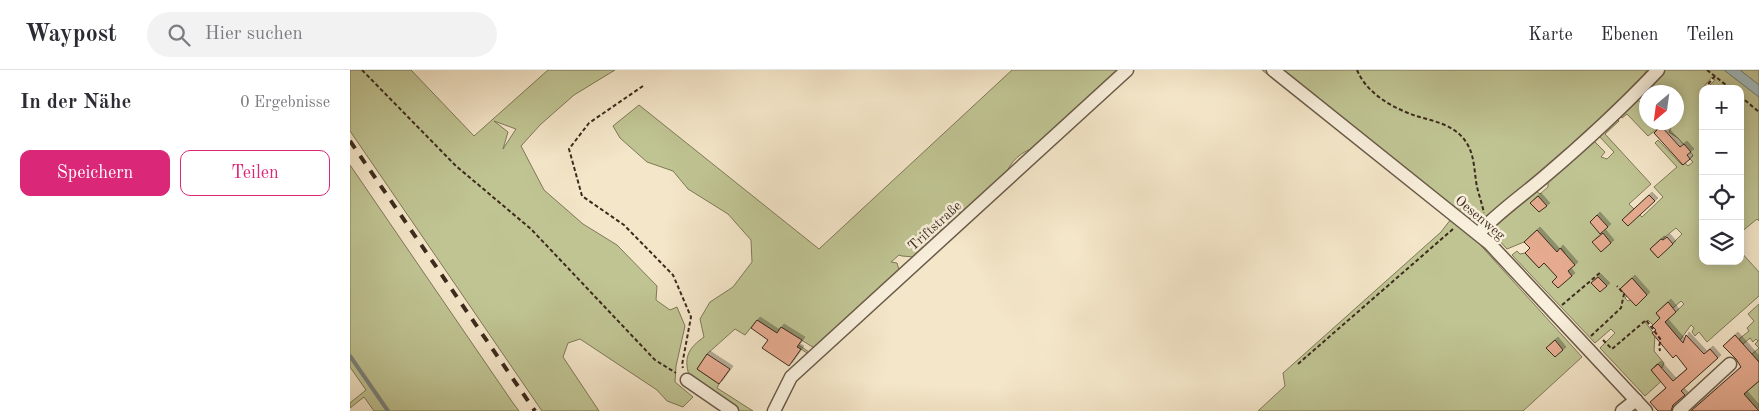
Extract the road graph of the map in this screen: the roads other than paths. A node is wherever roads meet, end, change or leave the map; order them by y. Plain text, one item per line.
1 (1127, 70) edge
2 (1274, 70) edge
3 (1658, 70) edge
4 (1478, 234) junction
5 (1730, 364) dead end
6 (687, 380) road end
7 (1636, 400) junction
8 (732, 411) edge
9 (774, 411) edge
10 (1622, 411) edge
11 (1646, 411) edge
12 (1679, 411) edge

1 - 9 street, Triftstraße
2 - 4 street, Oesenweg
3 - 4 street
4 - 7 street, Oesenweg
5 - 12 street
6 - 8 street
7 - 10 street
7 - 11 street, Oesenweg

